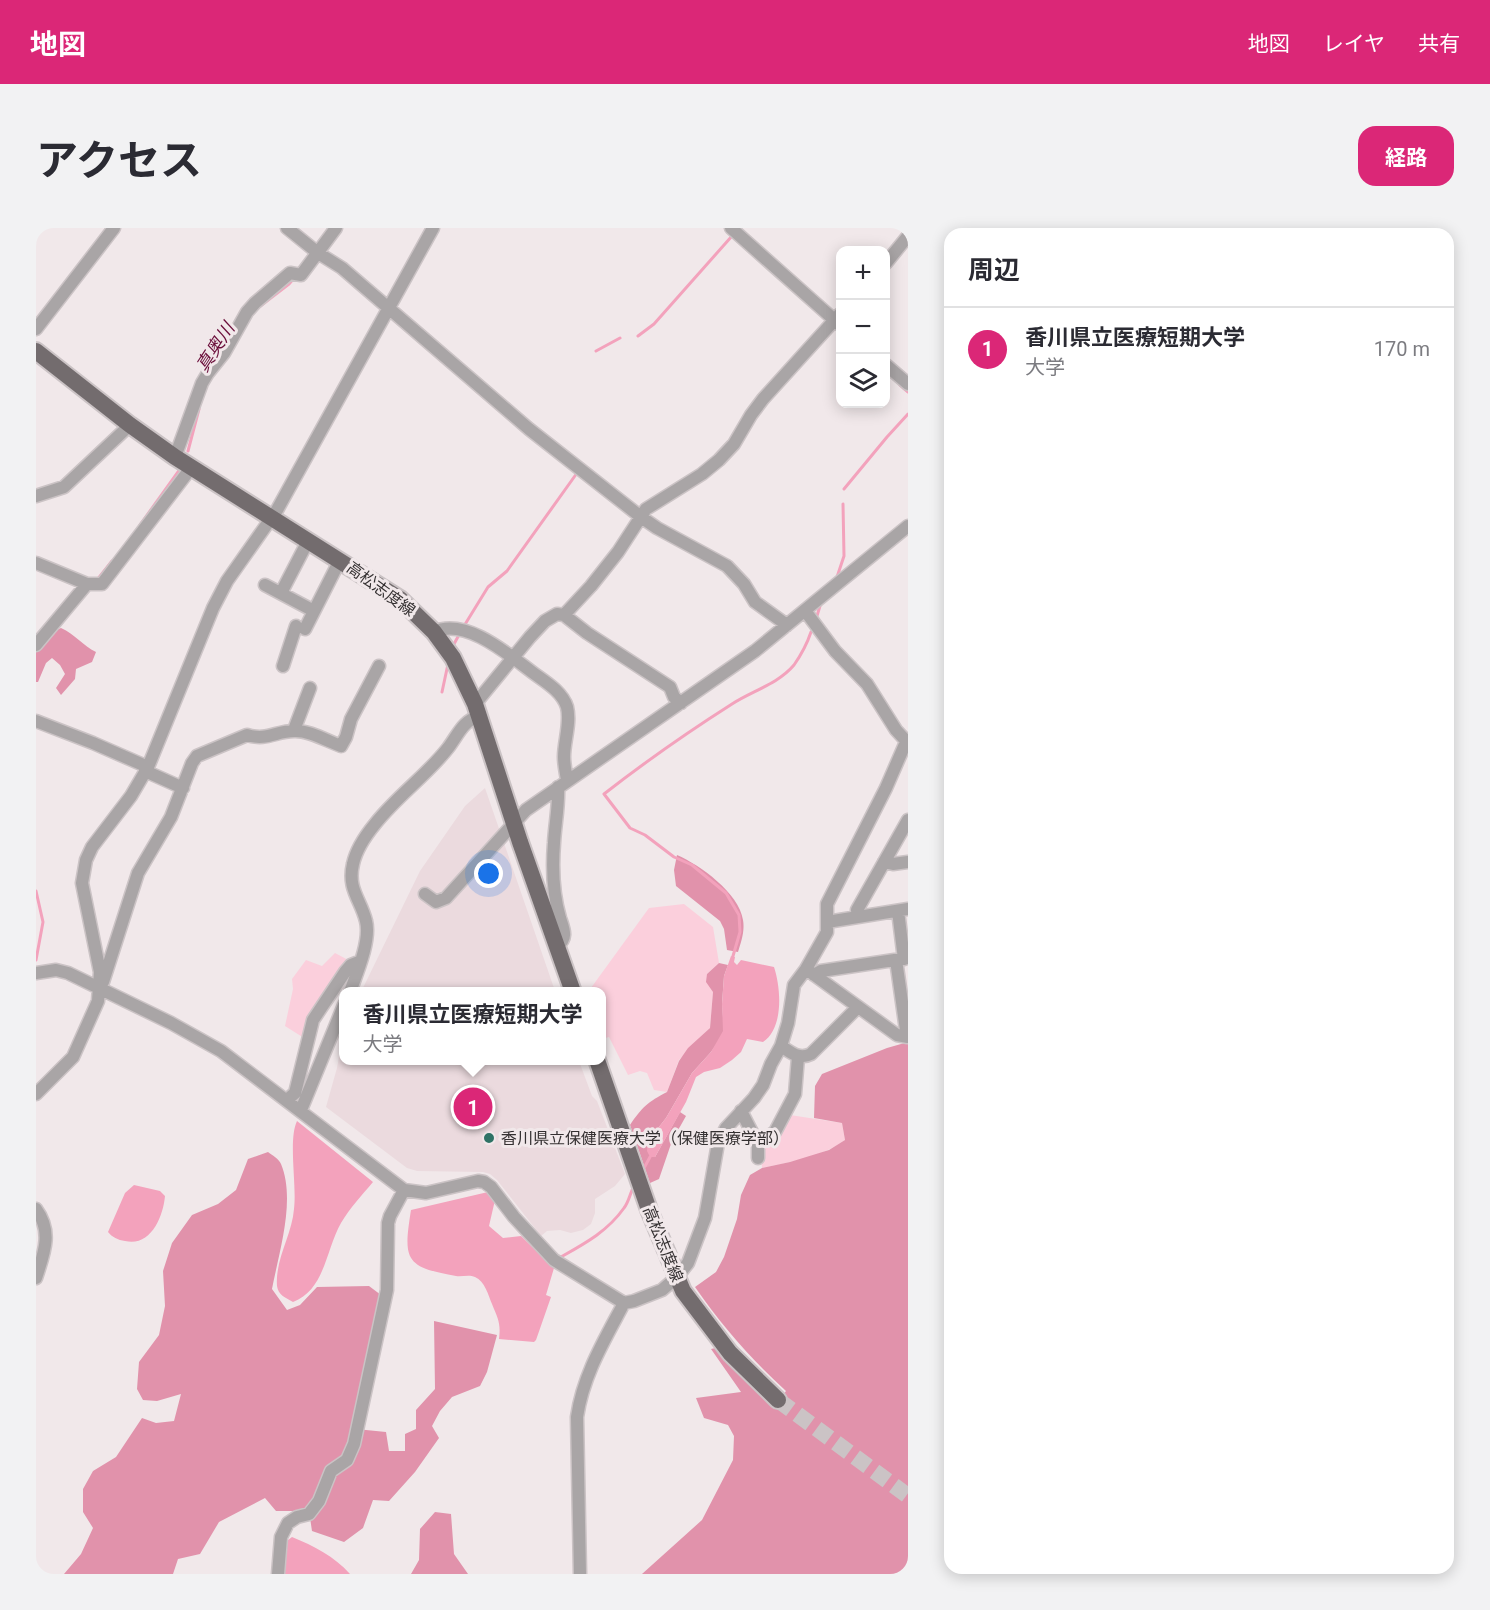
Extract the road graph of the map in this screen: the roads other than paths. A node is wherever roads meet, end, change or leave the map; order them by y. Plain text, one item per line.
1 (114, 228) edge
2 (287, 228) edge
3 (336, 228) edge
4 (433, 228) edge
5 (731, 228) edge
6 (908, 236) edge
7 (318, 253) junction
8 (890, 257) edge
9 (388, 307) junction
10 (836, 317) edge
11 (836, 323) edge
12 (36, 329) edge
13 (36, 351) edge
14 (890, 368) edge
15 (908, 384) edge
16 (130, 425) junction
17 (175, 457) junction
18 (191, 468) junction
19 (36, 496) edge
20 (641, 517) junction
21 (271, 519) junction
22 (908, 526) edge
23 (309, 541) junction
24 (340, 560) junction
25 (36, 563) edge
26 (87, 584) junction
27 (265, 585) dead end
28 (281, 593) junction
29 (314, 611) junction
30 (806, 612) junction
31 (564, 615) junction
32 (787, 625) junction
33 (434, 632) junction
34 (36, 645) edge
35 (512, 657) junction
36 (283, 666) dead end
37 (380, 666) dead end
38 (310, 688) dead end
39 (681, 704) junction
40 (478, 710) junction
41 (36, 721) edge
42 (294, 730) junction
43 (907, 743) edge
44 (146, 769) junction
45 (563, 784) junction
46 (183, 788) junction
47 (908, 820) edge
48 (514, 822) junction
49 (884, 862) junction
50 (908, 862) edge
51 (425, 894) dead end
52 (903, 910) edge
53 (858, 917) junction
54 (827, 922) junction
55 (557, 946) junction
56 (903, 959) edge
57 (361, 961) junction
58 (810, 972) junction
59 (36, 973) edge
60 (352, 987) edge
61 (571, 987) edge
62 (100, 990) junction
63 (857, 1008) junction
64 (339, 1017) edge
65 (907, 1037) edge
66 (782, 1046) junction
67 (798, 1057) junction
68 (599, 1065) edge
69 (36, 1094) edge
70 (287, 1100) junction
71 (301, 1110) junction
72 (741, 1111) junction
73 (758, 1144) junction
74 (758, 1158) dead end
75 (404, 1190) junction
76 (36, 1209) edge
77 (677, 1276) junction
78 (36, 1278) edge
79 (624, 1303) junction
80 (778, 1400) tunnel mouth
81 (278, 1574) edge
82 (580, 1574) edge

1 - 12 street
2 - 7 street
3 - 7 street
4 - 9 street
5 - 10 street
6 - 8 street
7 - 9 street
7 - 17 street
9 - 20 street
9 - 21 street
11 - 20 street
13 - 16 main road, 高松志度線
14 - 15 street
16 - 17 main road, 高松志度線
16 - 19 street
17 - 18 main road, 高松志度線
18 - 21 main road, 高松志度線
18 - 26 street
20 - 31 street
20 - 32 street
21 - 23 main road, 高松志度線
21 - 44 street
22 - 30 street
23 - 24 main road, 高松志度線
23 - 28 street
24 - 29 street
24 - 33 main road, 高松志度線
25 - 26 street
26 - 34 street
27 - 28 street
28 - 29 street
29 - 36 street
30 - 32 street
30 - 43 street
31 - 35 street
31 - 39 street
32 - 39 street
33 - 35 street
33 - 40 main road, 高松志度線
35 - 40 street
35 - 45 street
37 - 42 street
38 - 42 street
39 - 45 street
40 - 48 main road, 高松志度線
40 - 57 street
41 - 44 street
42 - 46 street
43 - 54 street
44 - 46 street
44 - 62 street
45 - 48 street
45 - 55 street
46 - 62 street
47 - 49 street
48 - 51 street
48 - 55 main road, 高松志度線
49 - 50 street
49 - 53 street
52 - 53 street
52 - 56 street
53 - 54 street
54 - 58 street
55 - 61 main road, 高松志度線
56 - 58 street
56 - 65 street
57 - 60 street
57 - 70 street
58 - 63 street
58 - 66 street
59 - 62 street
62 - 69 street
62 - 70 street
63 - 65 street
63 - 67 street
64 - 71 street
66 - 67 street
66 - 72 street
67 - 73 street
68 - 77 main road, 高松志度線
70 - 71 street
71 - 75 street
72 - 73 street
72 - 77 street
73 - 74 street
75 - 79 street
75 - 81 street
76 - 78 street
77 - 79 street
77 - 80 main road, 高松志度線
79 - 82 street

